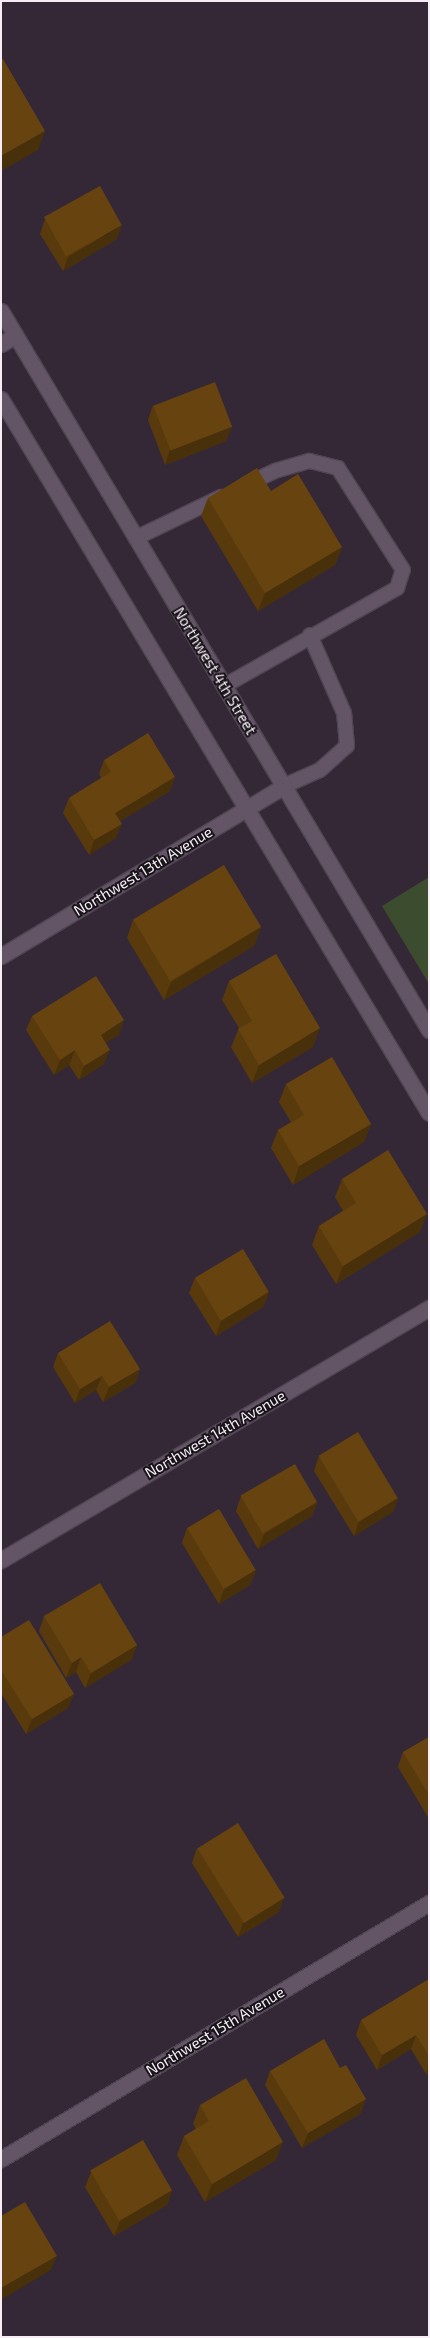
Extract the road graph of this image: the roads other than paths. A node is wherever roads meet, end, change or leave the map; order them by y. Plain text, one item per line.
1 (1, 311) edge
2 (16, 335) junction
3 (1, 344) edge
4 (1, 399) edge
5 (136, 538) junction
6 (310, 635) junction
7 (224, 686) junction
8 (284, 786) junction
9 (247, 808) junction
10 (1, 956) edge
11 (429, 1030) edge
12 (429, 1113) edge
13 (429, 1308) edge
14 (1, 1560) edge
15 (429, 1903) edge
16 (1, 2160) edge

1 - 2 street, Northwest 4th Street
2 - 3 street
2 - 5 street, Northwest 4th Street
4 - 9 street
5 - 6 lane
5 - 7 street, Northwest 4th Street
6 - 7 lane
6 - 8 lane
7 - 8 street, Northwest 4th Street
8 - 9 street, Northwest 13th Avenue
8 - 11 street, Northwest 4th Street
9 - 10 street, Northwest 13th Avenue
9 - 12 street
13 - 14 street, Northwest 14th Avenue
15 - 16 street, Northwest 15th Avenue

